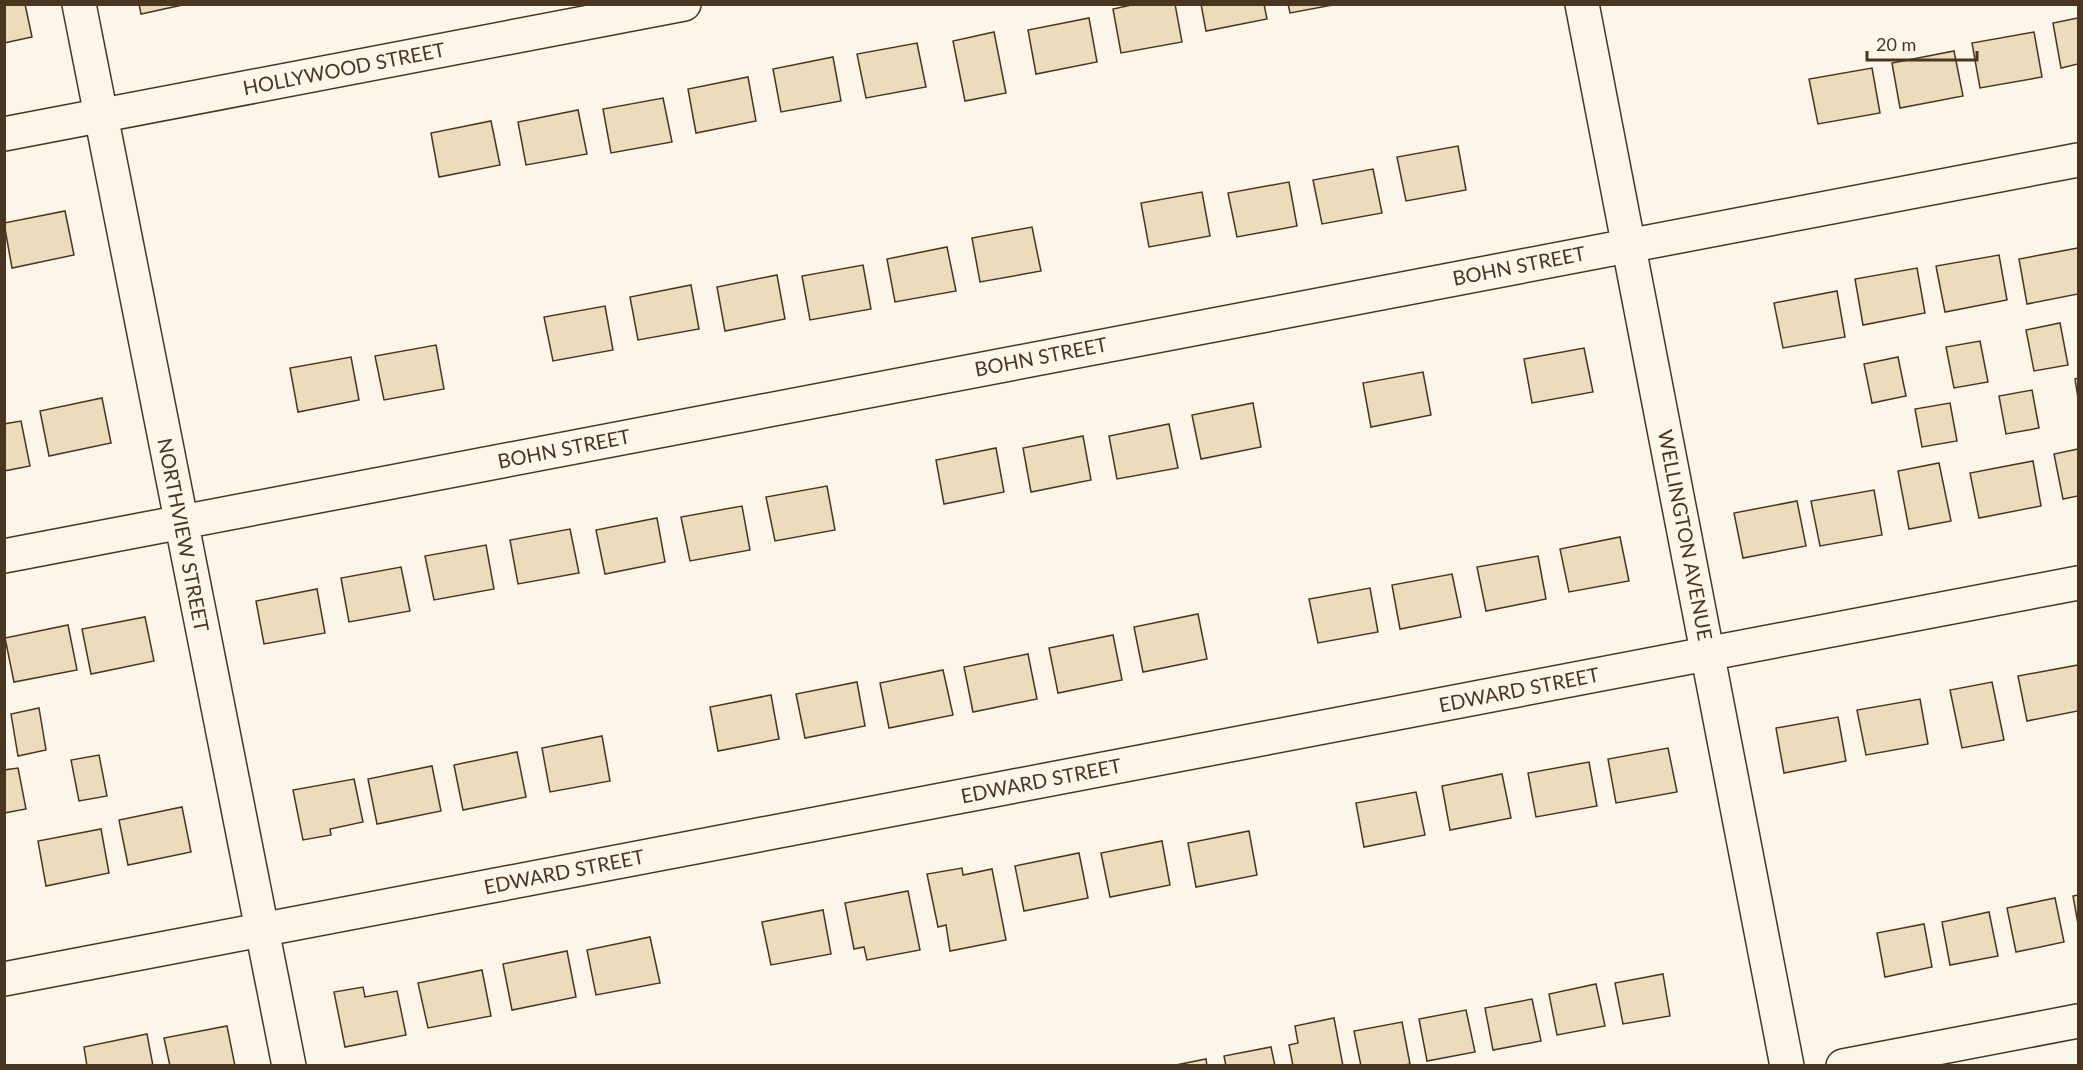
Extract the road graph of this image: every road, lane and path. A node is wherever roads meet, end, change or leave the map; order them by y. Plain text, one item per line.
1 (80, 4) edge
2 (684, 4) edge
3 (1582, 4) edge
4 (101, 115) junction
5 (4, 134) edge
6 (2079, 160) edge
7 (1629, 245) junction
8 (181, 522) junction
9 (4, 556) edge
10 (2079, 583) edge
11 (1709, 654) junction
12 (263, 929) junction
13 (4, 979) edge
14 (2079, 1021) edge
15 (289, 1065) edge
16 (1787, 1065) edge
17 (1843, 1065) edge

1 - 4 street, NORTHVIEW STREET
2 - 4 street, HOLLYWOOD STREET
3 - 7 street, WELLINGTON AVENUE
4 - 5 street, HOLLYWOOD STREET
4 - 8 street, NORTHVIEW STREET
6 - 7 street, BOHN STREET
7 - 8 street, BOHN STREET
7 - 11 street, WELLINGTON AVENUE
8 - 9 street, BOHN STREET
8 - 12 street, NORTHVIEW STREET
10 - 11 street, EDWARD STREET
11 - 12 street, EDWARD STREET
11 - 16 street, WELLINGTON AVENUE
12 - 13 street, EDWARD STREET
12 - 15 street, NORTHVIEW STREET
14 - 17 street

